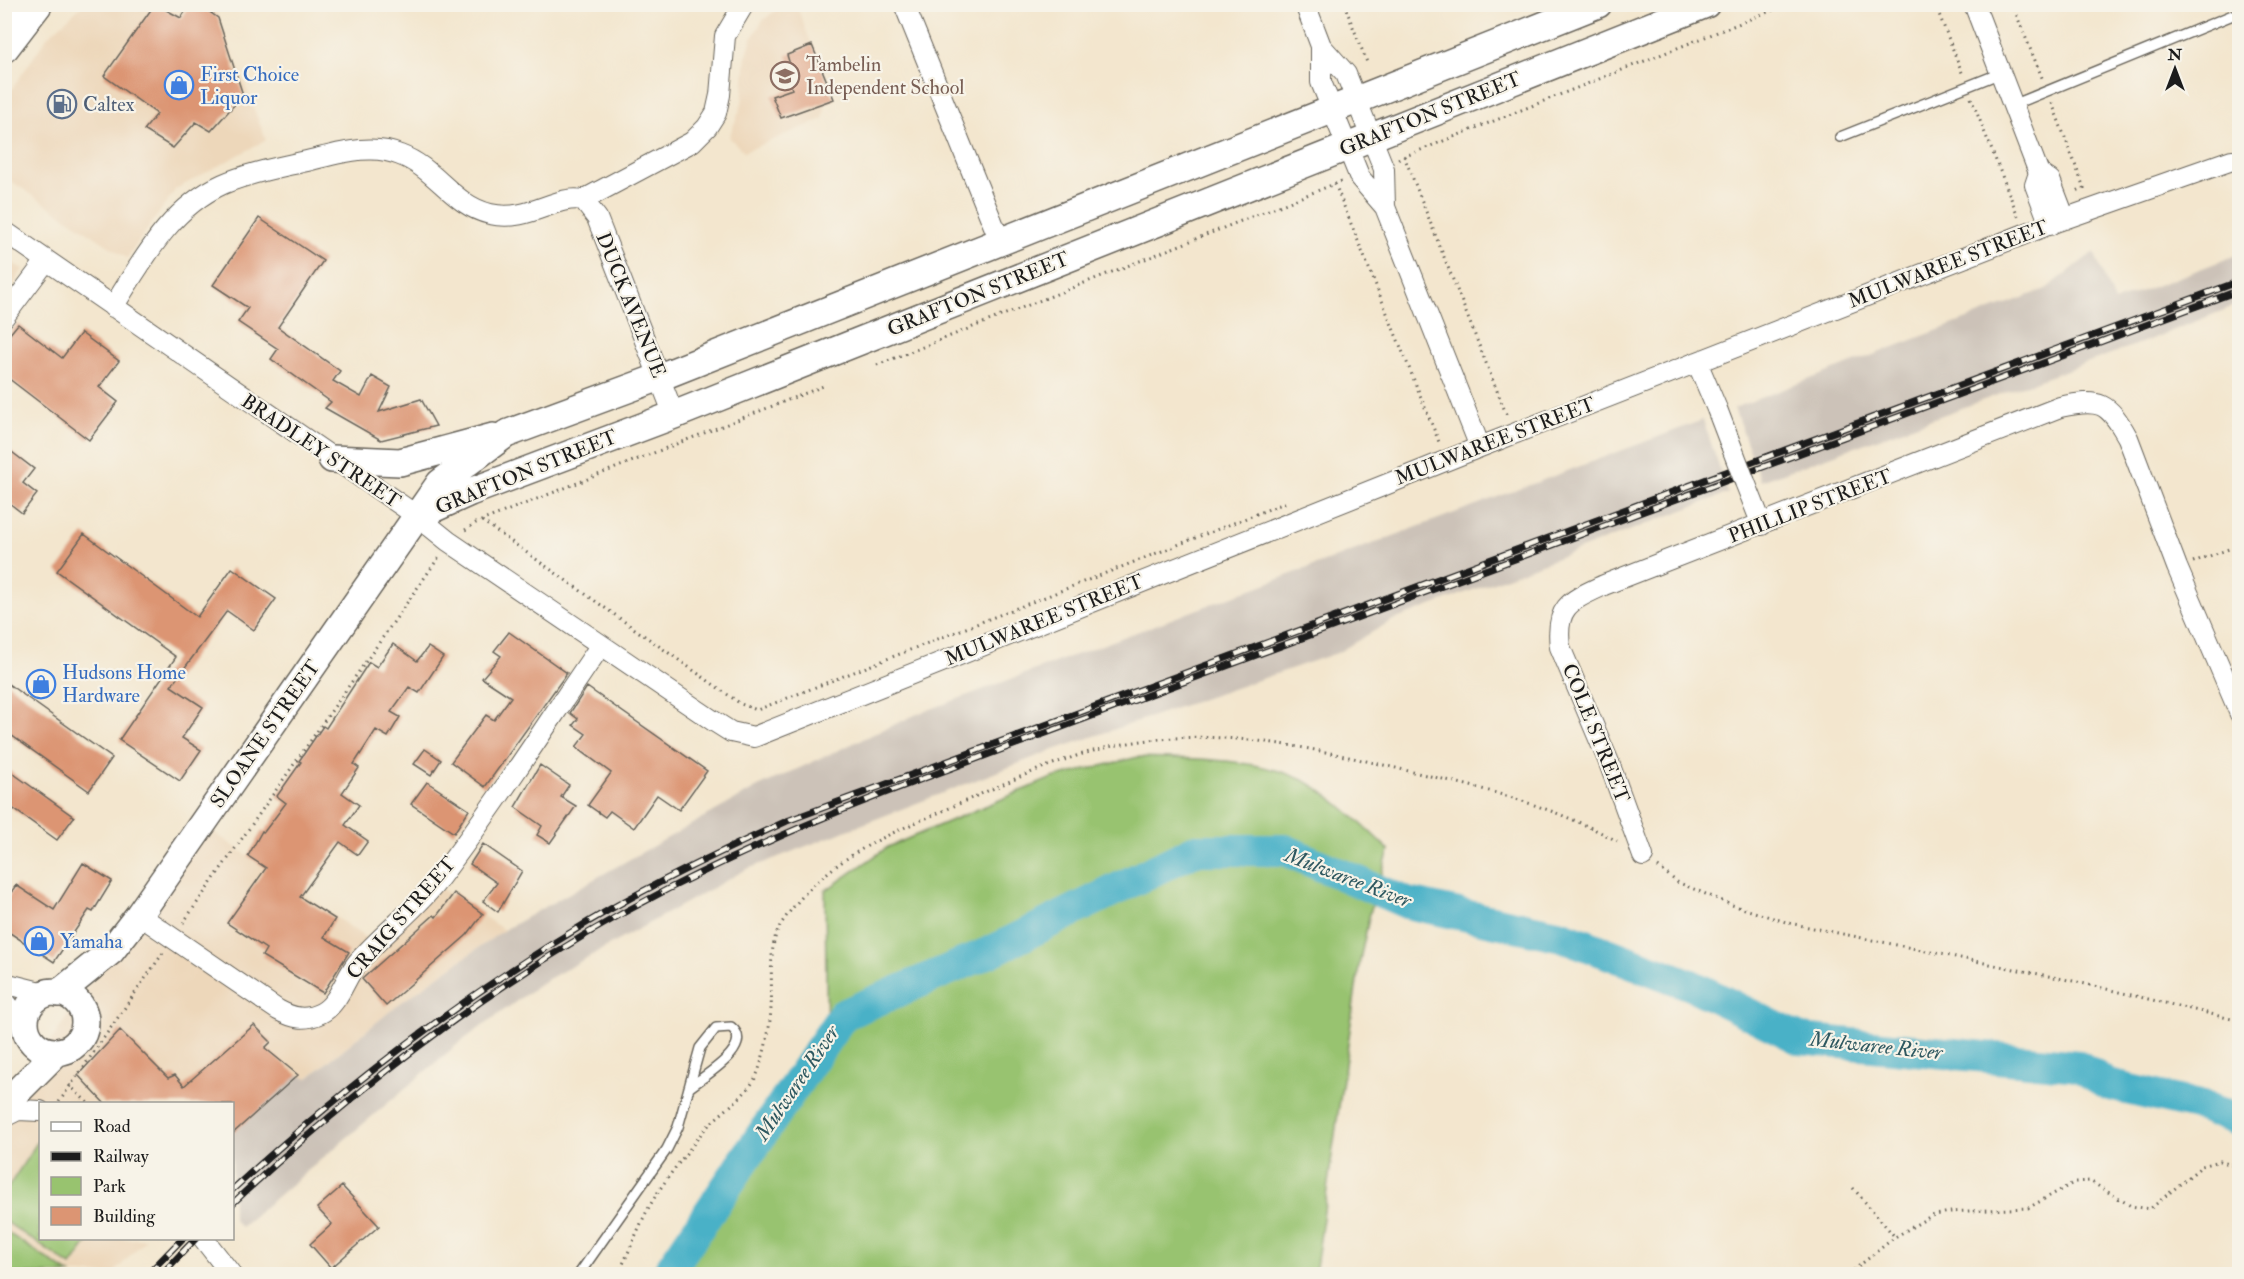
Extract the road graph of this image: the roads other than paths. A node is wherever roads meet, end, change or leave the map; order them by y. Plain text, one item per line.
1 (9, 4) edge
2 (37, 4) edge
3 (744, 4) edge
4 (904, 4) edge
5 (1305, 4) edge
6 (1598, 4) edge
7 (1706, 4) edge
8 (1974, 4) edge
9 (4, 10) edge
10 (2240, 12) edge
11 (1321, 46) junction
12 (4, 47) edge
13 (2001, 73) junction
14 (1344, 104) junction
15 (2013, 105) junction
16 (1840, 137) dead end
17 (1359, 142) junction
18 (2232, 160) dead end
19 (583, 200) junction
20 (1385, 207) junction
21 (2057, 222) junction
22 (4, 231) edge
23 (1000, 241) junction
24 (46, 261) junction
25 (113, 307) junction
26 (4, 317) edge
27 (1697, 362) junction
28 (660, 376) junction
29 (674, 415) junction
30 (506, 434) junction
31 (1476, 438) junction
32 (332, 459) junction
33 (417, 516) junction
34 (1762, 525) junction
35 (1563, 609) joint
36 (601, 645) junction
37 (2240, 714) edge
38 (763, 733) joint
39 (1643, 856) road end
40 (139, 915) junction
41 (111, 951) junction
42 (4, 983) edge
43 (54, 993) junction
44 (4, 999) edge
45 (84, 1016) junction
46 (28, 1034) junction
47 (57, 1052) junction
48 (38, 1071) junction
49 (689, 1088) junction
50 (11, 1101) edge
51 (51, 1102) edge
52 (39, 1111) edge
53 (4, 1117) edge
54 (204, 1240) edge
55 (218, 1240) edge
56 (231, 1275) edge
57 (245, 1275) edge
58 (579, 1275) edge

1 - 9 main road
2 - 12 main road
3 - 19 street
4 - 23 street
5 - 11 street
6 - 14 street, GRAFTON STREET
7 - 17 street, GRAFTON STREET
8 - 13 street
10 - 15 lane
11 - 14 street
11 - 14 street
13 - 15 street
13 - 16 lane
14 - 17 street
14 - 17 street
14 - 23 street, GRAFTON STREET
15 - 21 street
17 - 20 street
17 - 20 street
17 - 29 street, GRAFTON STREET
18 - 21 street, MULWAREE STREET
19 - 25 street
19 - 28 street, DUCK AVENUE
20 - 31 street
21 - 27 street, MULWAREE STREET
22 - 24 street, BRADLEY STREET
23 - 28 street, GRAFTON STREET
24 - 25 street, BRADLEY STREET
24 - 26 street
25 - 32 street, BRADLEY STREET
27 - 31 street, MULWAREE STREET
27 - 34 street, bridge
28 - 29 street, DUCK AVENUE
28 - 30 street, GRAFTON STREET
29 - 33 street, GRAFTON STREET
30 - 32 street
30 - 33 street, GRAFTON STREET
31 - 38 street, MULWAREE STREET
32 - 33 street, BRADLEY STREET
33 - 36 street, BRADLEY STREET
33 - 40 street, SLOANE STREET
34 - 35 street, PHILLIP STREET
34 - 37 street, PHILLIP STREET
35 - 39 street, COLE STREET
36 - 38 street, BRADLEY STREET
36 - 40 street, CRAIG STREET
40 - 41 street, SLOANE STREET
41 - 43 street, SLOANE STREET
41 - 45 street, SLOANE STREET
42 - 43 street
43 - 45 street
43 - 46 street
44 - 46 street
45 - 47 street
46 - 47 street
46 - 50 street
47 - 48 street
48 - 50 street
48 - 51 street
49 - 49 lane
49 - 58 lane
52 - 53 street
54 - 56 street
55 - 57 street

